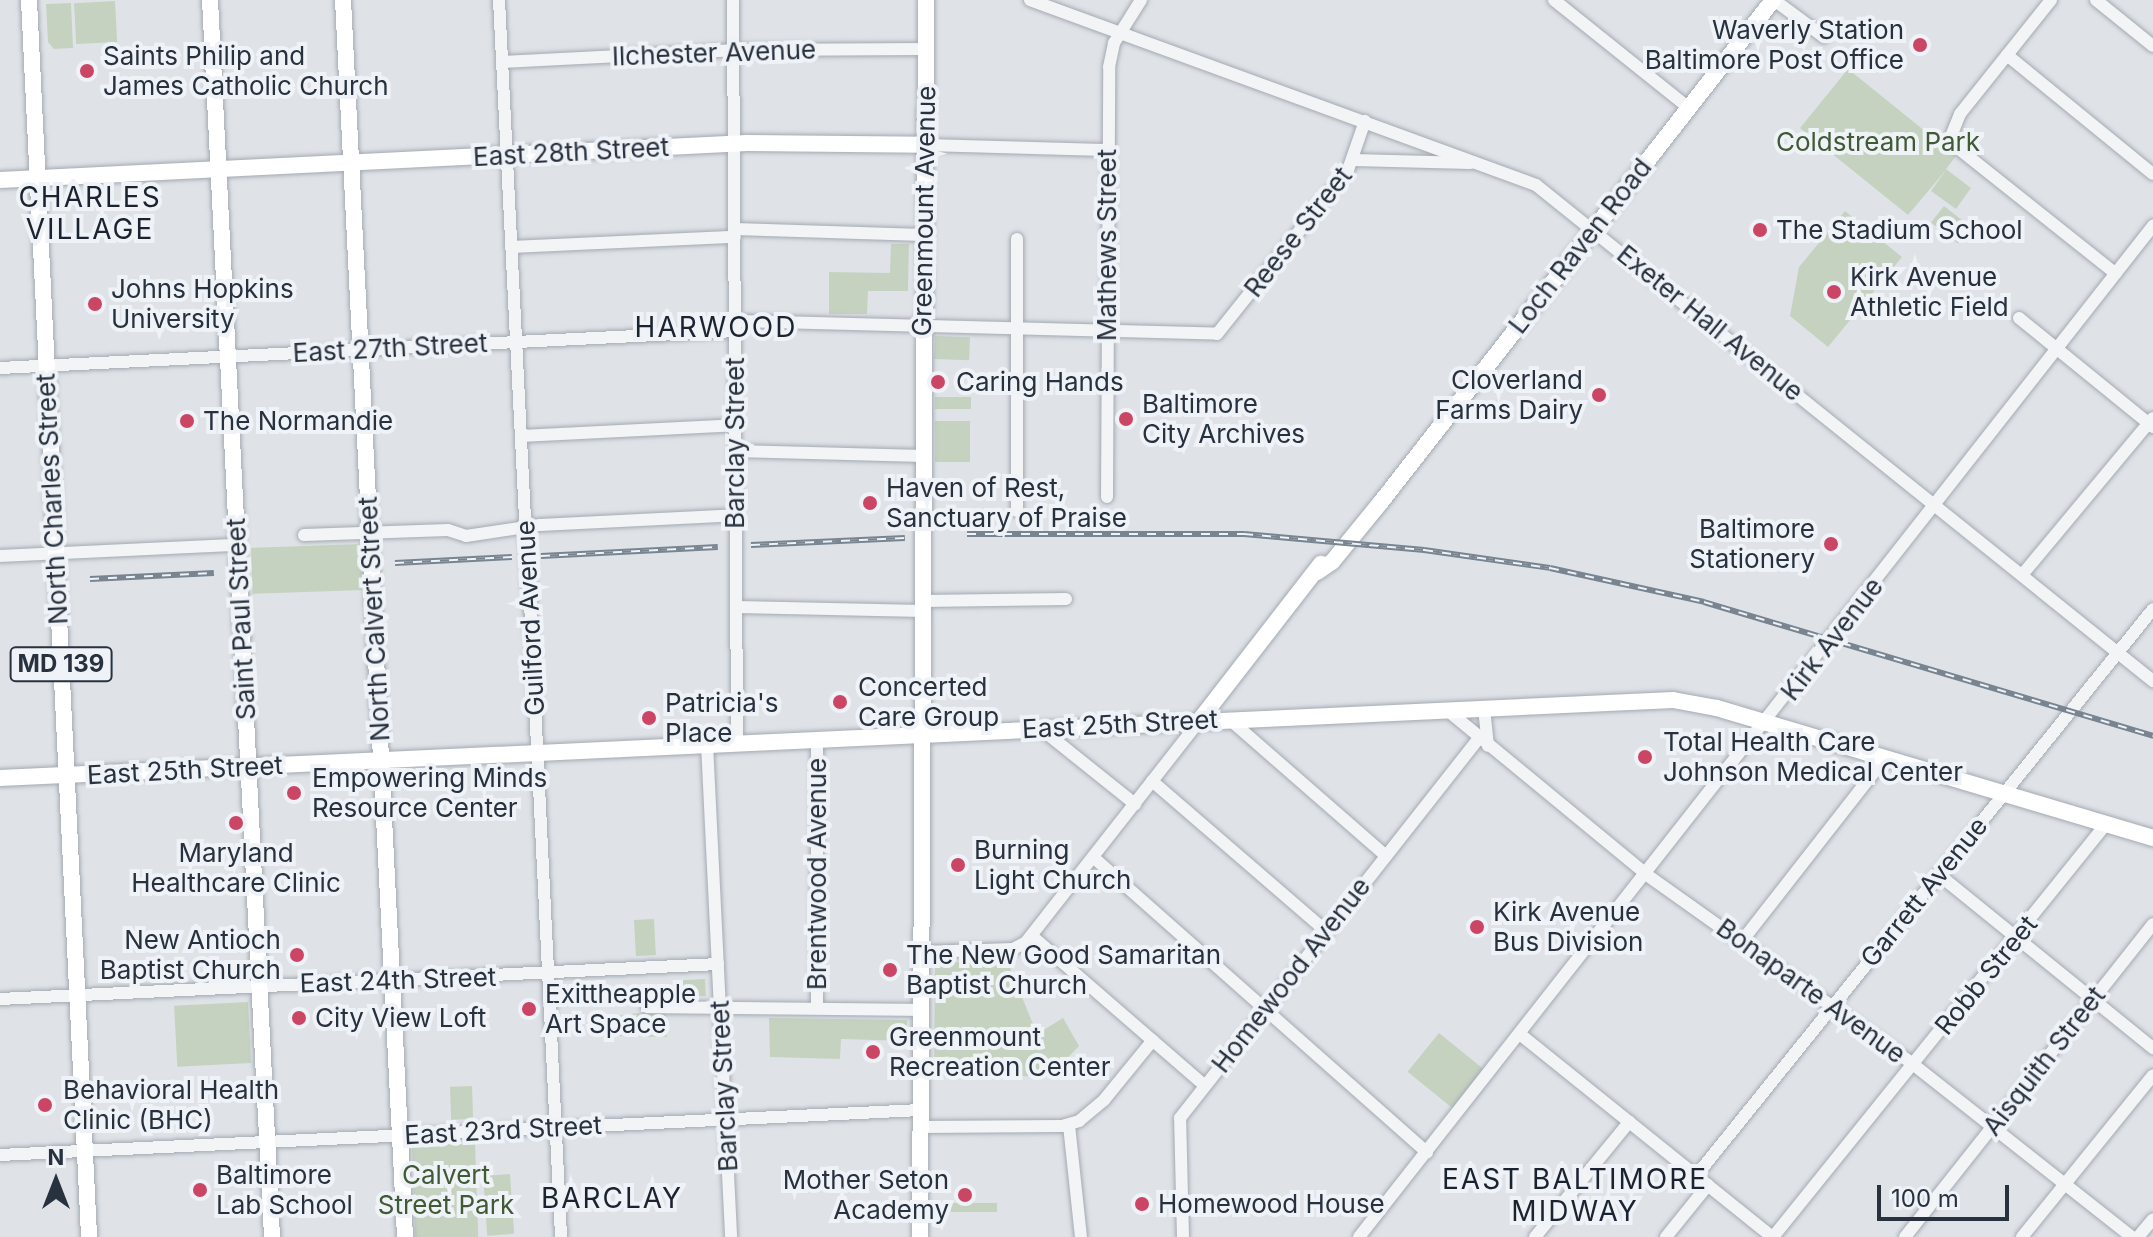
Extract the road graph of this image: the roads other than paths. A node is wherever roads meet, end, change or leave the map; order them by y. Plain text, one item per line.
1 (29, 0) edge
2 (210, 0) edge
3 (343, 0) edge
4 (499, 0) edge
5 (733, 0) edge
6 (926, 0) edge
7 (1030, 0) edge
8 (1141, 0) edge
9 (1554, 0) edge
10 (1773, 0) edge
11 (2051, 0) edge
12 (2096, 0) edge
13 (1119, 33) junction
14 (1824, 37) dead end
15 (2153, 46) edge
16 (926, 49) junction
17 (733, 50) junction
18 (2007, 55) junction
19 (502, 62) junction
20 (1689, 108) junction
21 (1365, 121) junction
22 (734, 144) junction
23 (924, 145) junction
24 (1107, 150) junction
25 (506, 155) junction
26 (1353, 160) junction
27 (351, 163) junction
28 (1481, 164) junction
29 (219, 169) junction
30 (2153, 174) edge
31 (36, 178) junction
32 (0, 180) edge
33 (2153, 226) edge
34 (1593, 230) junction
35 (735, 233) junction
36 (923, 235) junction
37 (1017, 239) dead end
38 (511, 247) junction
39 (2116, 274) junction
40 (2019, 318) dead end
41 (922, 325) junction
42 (735, 326) junction
43 (1017, 328) junction
44 (1106, 331) junction
45 (1217, 334) joint
46 (516, 342) junction
47 (360, 350) junction
48 (2057, 350) junction
49 (228, 357) junction
50 (45, 365) junction
51 (0, 368) edge
52 (2151, 423) edge
53 (735, 425) junction
54 (521, 436) junction
55 (735, 451) junction
56 (923, 456) junction
57 (1107, 497) dead end
58 (1935, 506) junction
59 (1017, 511) dead end
60 (735, 515) junction
61 (370, 533) junction
62 (526, 533) junction
63 (304, 535) dead end
64 (237, 545) junction
65 (55, 554) junction
66 (0, 556) edge
67 (2022, 575) junction
68 (1066, 599) dead end
69 (923, 606) junction
70 (737, 607) junction
71 (2153, 609) edge
72 (2117, 653) junction
73 (2153, 681) edge
74 (1484, 708) junction
75 (1447, 710) junction
76 (1229, 719) junction
77 (1199, 721) junction
78 (1766, 723) junction
79 (1040, 728) junction
80 (923, 734) junction
81 (817, 739) junction
82 (1483, 742) junction
83 (737, 743) junction
84 (707, 744) junction
85 (537, 752) junction
86 (1885, 758) junction
87 (381, 760) junction
88 (248, 767) junction
89 (67, 775) junction
90 (0, 778) edge
91 (1152, 781) junction
92 (2003, 794) junction
93 (1135, 804) junction
94 (2106, 824) junction
95 (2153, 838) edge
96 (1385, 855) junction
97 (1093, 857) junction
98 (1938, 874) junction
99 (1647, 875) junction
100 (2153, 924) edge
101 (1326, 931) junction
102 (1032, 936) junction
103 (2016, 937) junction
104 (1742, 941) junction
105 (923, 952) junction
106 (718, 964) junction
107 (548, 973) junction
108 (393, 981) junction
109 (259, 986) junction
110 (78, 994) junction
111 (0, 999) edge
112 (2093, 1000) junction
113 (1832, 1005) junction
114 (647, 1007) dead end
115 (720, 1007) junction
116 (817, 1008) junction
117 (1265, 1008) junction
118 (922, 1010) junction
119 (1521, 1035) junction
120 (1153, 1040) junction
121 (2153, 1048) edge
122 (1914, 1065) junction
123 (2153, 1075) edge
124 (1204, 1085) junction
125 (920, 1110) junction
126 (725, 1119) junction
127 (1629, 1122) junction
128 (1069, 1125) junction
129 (1993, 1126) junction
130 (920, 1127) junction
131 (556, 1128) junction
132 (399, 1135) junction
133 (267, 1142) junction
134 (85, 1151) junction
135 (1427, 1152) junction
136 (0, 1155) edge
137 (1696, 1176) junction
138 (2065, 1184) junction
139 (1708, 1185) junction
140 (2153, 1219) edge
141 (89, 1237) edge
142 (272, 1237) edge
143 (405, 1237) edge
144 (561, 1237) edge
145 (731, 1237) edge
146 (920, 1237) edge
147 (1081, 1237) edge
148 (1183, 1237) edge
149 (1359, 1237) edge
150 (1535, 1237) edge
151 (1666, 1237) edge
152 (1773, 1237) edge
153 (1905, 1237) edge
154 (2022, 1237) edge
155 (2132, 1237) edge
156 (2138, 1237) edge

1 - 31 main road, North Charles Street / MD 139
2 - 29 main road, Saint Paul Street
3 - 27 main road, North Calvert Street
4 - 19 street, Guilford Avenue
5 - 17 street, Barclay Street
6 - 16 main road, Greenmount Avenue
7 - 13 street, Exeter Hall Avenue
8 - 13 street, Mathews Street
9 - 20 street
10 - 14 street
10 - 20 main road, Loch Raven Road
11 - 18 street
12 - 15 street
13 - 21 street, Exeter Hall Avenue
13 - 24 street, Mathews Street
16 - 17 street, Ilchester Avenue
16 - 23 main road, Greenmount Avenue
17 - 19 street, Ilchester Avenue
17 - 22 street, Barclay Street
18 - 30 street
18 - 39 street
19 - 25 street, Guilford Avenue
20 - 34 main road, Loch Raven Road
21 - 26 street, Reese Street
21 - 28 street, Exeter Hall Avenue
22 - 23 main road, East 28th Street
22 - 25 main road, East 28th Street
22 - 35 street, Barclay Street
23 - 24 street, East 28th Street
23 - 36 main road, Greenmount Avenue
24 - 44 street, Mathews Street
25 - 27 main road, East 28th Street
25 - 38 street, Guilford Avenue
26 - 28 street
26 - 45 street, Reese Street
27 - 29 main road, East 28th Street
27 - 47 main road, North Calvert Street
28 - 34 street, Exeter Hall Avenue
29 - 31 main road, East 28th Street
29 - 49 main road, Saint Paul Street
31 - 32 main road, East 28th Street
31 - 50 main road, North Charles Street / MD 139
33 - 39 street, Kirk Avenue
34 - 58 street, Exeter Hall Avenue
34 - 77 main road, Loch Raven Road
35 - 36 street
35 - 38 street
35 - 42 street, Barclay Street
36 - 41 main road, Greenmount Avenue
37 - 43 street
38 - 46 street, Guilford Avenue
39 - 48 street, Kirk Avenue
40 - 48 street
41 - 42 street, East 27th Street
41 - 43 street, East 27th Street
41 - 56 main road, Greenmount Avenue
42 - 46 street, East 27th Street
42 - 53 street, Barclay Street
43 - 44 street, East 27th Street
43 - 59 street
44 - 45 street, East 27th Street
44 - 57 street, Mathews Street
46 - 47 street, East 27th Street
46 - 54 street, Guilford Avenue
47 - 49 street, East 27th Street
47 - 61 main road, North Calvert Street
48 - 52 street
48 - 58 street, Kirk Avenue
49 - 50 street, East 27th Street
49 - 64 main road, Saint Paul Street
50 - 51 street, East 27th Street
50 - 65 main road, North Charles Street / MD 139
52 - 67 street
53 - 54 street
53 - 55 street, Barclay Street
54 - 62 street, Guilford Avenue
55 - 56 street
55 - 60 street, Barclay Street
56 - 69 main road, Greenmount Avenue
58 - 67 street, Exeter Hall Avenue
58 - 78 street, Kirk Avenue
60 - 62 street
60 - 70 street, Barclay Street
61 - 62 street
61 - 63 street
61 - 87 main road, North Calvert Street
62 - 85 street, Guilford Avenue, bridge
64 - 65 street
64 - 88 main road, Saint Paul Street
65 - 66 street
65 - 89 main road, North Charles Street / MD 139
67 - 72 street, Exeter Hall Avenue
68 - 69 street
69 - 70 street
69 - 80 main road, Greenmount Avenue
70 - 83 street, Barclay Street
71 - 72 street, Garrett Avenue
72 - 73 street, Exeter Hall Avenue
72 - 92 street, Garrett Avenue
74 - 75 main road, East 25th Street
74 - 78 main road, East 25th Street
74 - 82 street
75 - 76 main road, East 25th Street
75 - 82 street, Bonaparte Avenue
76 - 77 main road, East 25th Street
76 - 96 street
77 - 79 main road, East 25th Street
77 - 91 street, Loch Raven Road
78 - 86 main road, East 25th Street
78 - 99 street, Kirk Avenue
79 - 80 main road, East 25th Street
79 - 93 street
80 - 81 main road, East 25th Street
80 - 105 main road, Greenmount Avenue
81 - 83 main road, East 25th Street
81 - 116 street, Brentwood Avenue
82 - 96 street, Homewood Avenue
82 - 99 street, Bonaparte Avenue
83 - 84 main road, East 25th Street
84 - 85 main road, East 25th Street
84 - 106 street, Barclay Street
85 - 87 main road, East 25th Street
85 - 107 street, Guilford Avenue
86 - 92 main road, East 25th Street
86 - 104 street
87 - 88 main road, East 25th Street
87 - 108 main road, North Calvert Street
88 - 89 main road, East 25th Street
88 - 109 main road, Saint Paul Street
89 - 90 main road, East 25th Street
89 - 110 main road, North Charles Street / MD 139
91 - 93 street, Loch Raven Road
91 - 101 street
92 - 94 main road, East 25th Street
92 - 98 street, Garrett Avenue
93 - 97 street, Loch Raven Road
94 - 95 main road, East 25th Street
94 - 103 street, Robb Street
96 - 101 street, Homewood Avenue
97 - 102 street, Loch Raven Road
97 - 117 street
98 - 103 street
98 - 113 street, Garrett Avenue
99 - 104 street, Bonaparte Avenue
99 - 119 street, Kirk Avenue
100 - 112 street, Aisquith Street
101 - 117 street, Homewood Avenue
102 - 105 street
102 - 120 street
103 - 112 street
103 - 122 street, Robb Street
104 - 113 street, Bonaparte Avenue
105 - 118 main road, Greenmount Avenue
106 - 107 street, East 24th Street
106 - 115 street, Barclay Street
107 - 108 street, East 24th Street
107 - 131 street, Guilford Avenue
108 - 109 street, East 24th Street
108 - 132 main road, North Calvert Street
109 - 110 street, East 24th Street
109 - 133 main road, Saint Paul Street
110 - 111 street, East 24th Street
110 - 134 main road, North Charles Street / MD 139
112 - 121 street
112 - 129 street, Aisquith Street
113 - 122 street, Bonaparte Avenue
113 - 137 street, Garrett Avenue
114 - 115 street
115 - 116 street
115 - 126 street, Barclay Street
116 - 118 street
117 - 124 street, Homewood Avenue
117 - 135 street
118 - 125 main road, Greenmount Avenue
119 - 127 street
119 - 135 street, Kirk Avenue
120 - 124 street
120 - 128 street
122 - 129 street, Bonaparte Avenue
122 - 152 street, Robb Street
123 - 138 street
124 - 148 street, Homewood Avenue
125 - 126 street, East 23rd Street
125 - 130 main road, Greenmount Avenue
126 - 131 street, East 23rd Street
126 - 145 street, Barclay Street
127 - 137 street
127 - 150 street
128 - 130 street
128 - 147 street
129 - 138 street, Bonaparte Avenue
129 - 153 street, Aisquith Street
130 - 146 main road, Greenmount Avenue
131 - 132 street, East 23rd Street
131 - 144 street, Guilford Avenue
132 - 133 street, East 23rd Street
132 - 143 main road, North Calvert Street
133 - 134 street, East 23rd Street
133 - 142 main road, Saint Paul Street
134 - 136 street, East 23rd Street
134 - 141 main road, North Charles Street / MD 139
135 - 149 street, Kirk Avenue
137 - 139 street
138 - 154 street
138 - 155 street, Bonaparte Avenue
139 - 151 street
139 - 152 street
140 - 156 street

